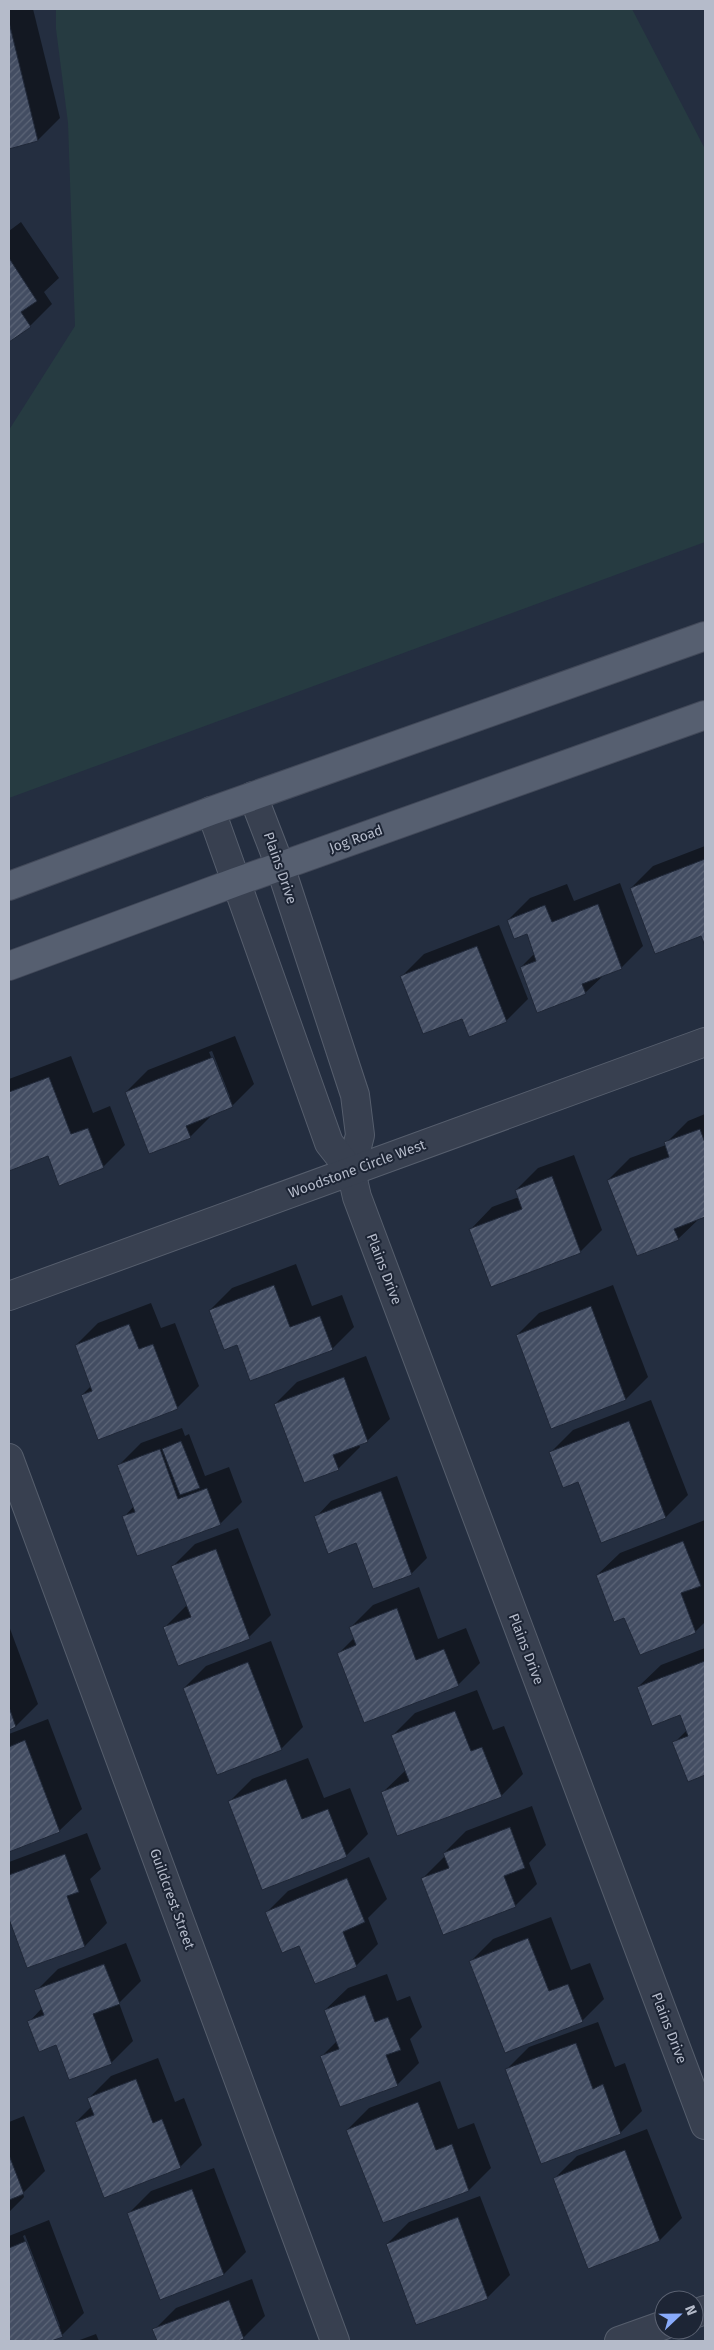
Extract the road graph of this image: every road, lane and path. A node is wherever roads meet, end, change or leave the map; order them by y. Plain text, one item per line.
1 (705, 636) edge
2 (705, 715) edge
3 (254, 796) junction
4 (211, 811) junction
5 (280, 866) junction
6 (236, 882) junction
7 (9, 886) edge
8 (9, 966) edge
9 (705, 1042) edge
10 (351, 1171) junction
11 (9, 1296) edge
12 (9, 1458) edge
13 (705, 2125) edge
14 (654, 2329) edge
15 (335, 2341) edge
16 (619, 2341) edge

1 - 3 main road
2 - 5 main road, Jog Road
3 - 4 main road
3 - 5 street, Plains Drive
4 - 6 street, Plains Drive
4 - 7 main road
5 - 6 main road, Jog Road
5 - 10 street, Plains Drive
6 - 8 main road, Jog Road
6 - 10 street, Plains Drive
9 - 10 street, Woodstone Circle West
10 - 11 street, Woodstone Circle West
10 - 13 street, Plains Drive
12 - 15 street, Guildcrest Street
14 - 16 street

